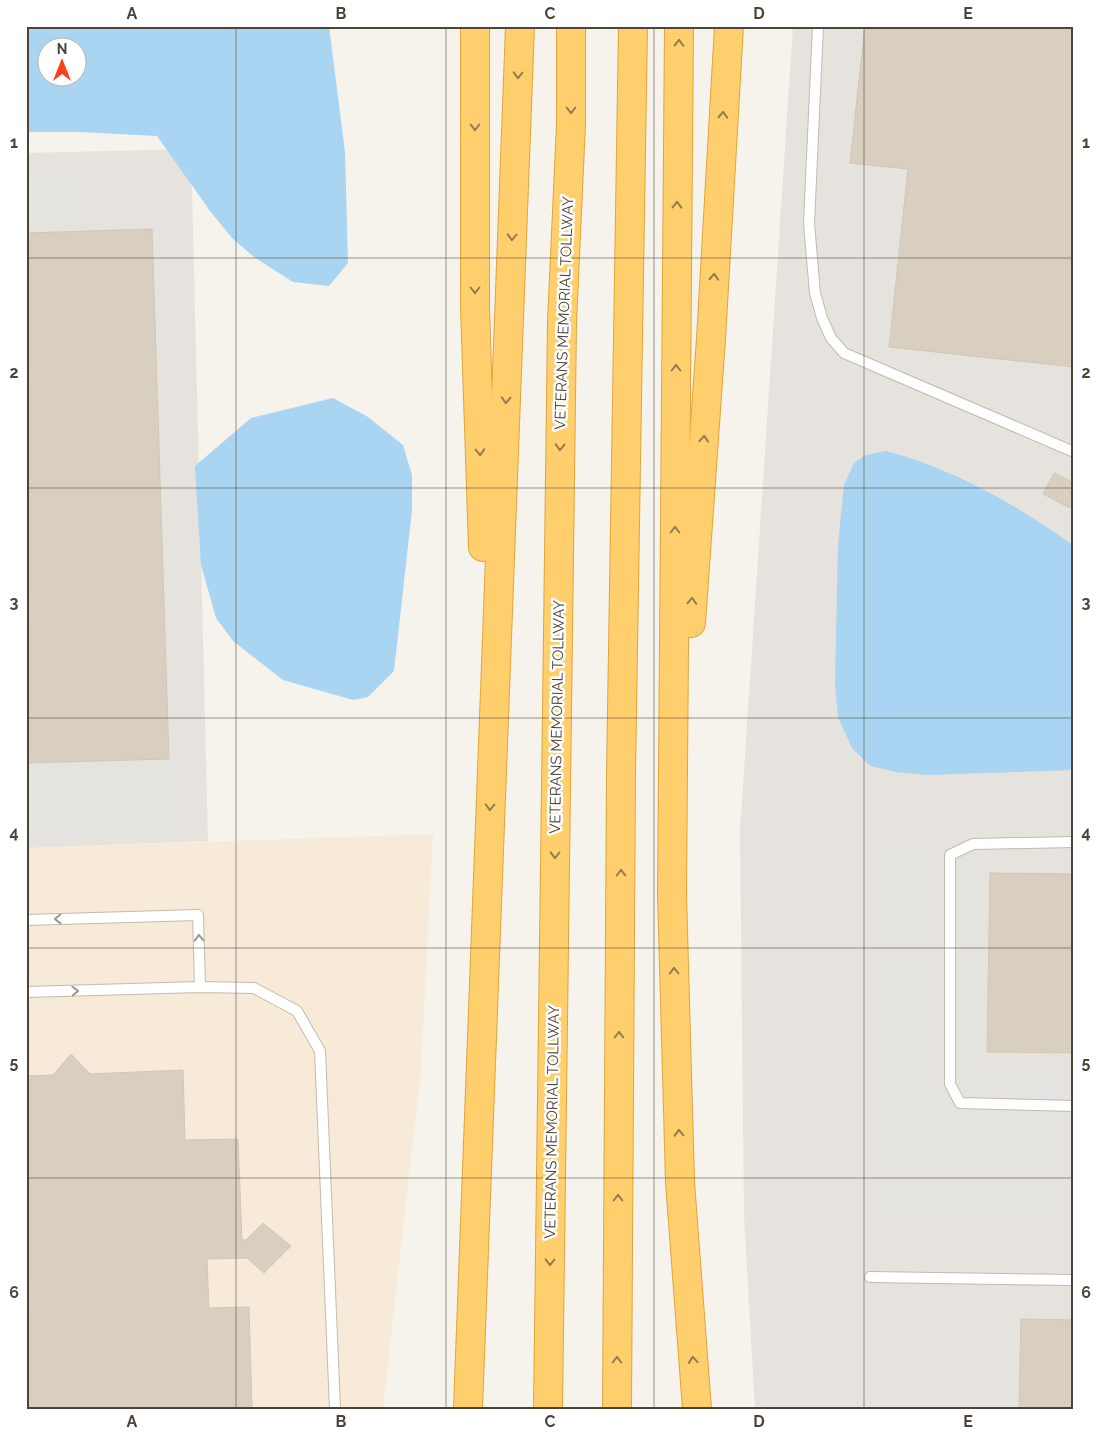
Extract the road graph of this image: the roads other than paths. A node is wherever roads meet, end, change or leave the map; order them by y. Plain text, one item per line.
1 (475, 26) edge
2 (520, 26) edge
3 (571, 26) edge
4 (633, 26) edge
5 (679, 26) edge
6 (728, 26) edge
7 (818, 26) edge
8 (1074, 452) edge
9 (491, 777) junction
10 (1074, 842) edge
11 (672, 894) junction
12 (26, 920) edge
13 (200, 987) junction
14 (26, 992) edge
15 (1074, 1106) edge
16 (870, 1277) dead end
17 (1074, 1280) edge
18 (335, 1409) edge
19 (468, 1409) edge
20 (548, 1409) edge
21 (616, 1409) edge
22 (697, 1409) edge

1 -> 9 highway
2 -> 9 highway
3 -> 20 highway, VETERANS MEMORIAL TOLLWAY
21 -> 4 highway
11 -> 5 highway
11 -> 6 highway
7 - 8 lane
9 -> 19 highway
10 - 15 lane
22 -> 11 highway
13 -> 12 lane
14 -> 13 lane
13 - 18 lane
16 - 17 lane

